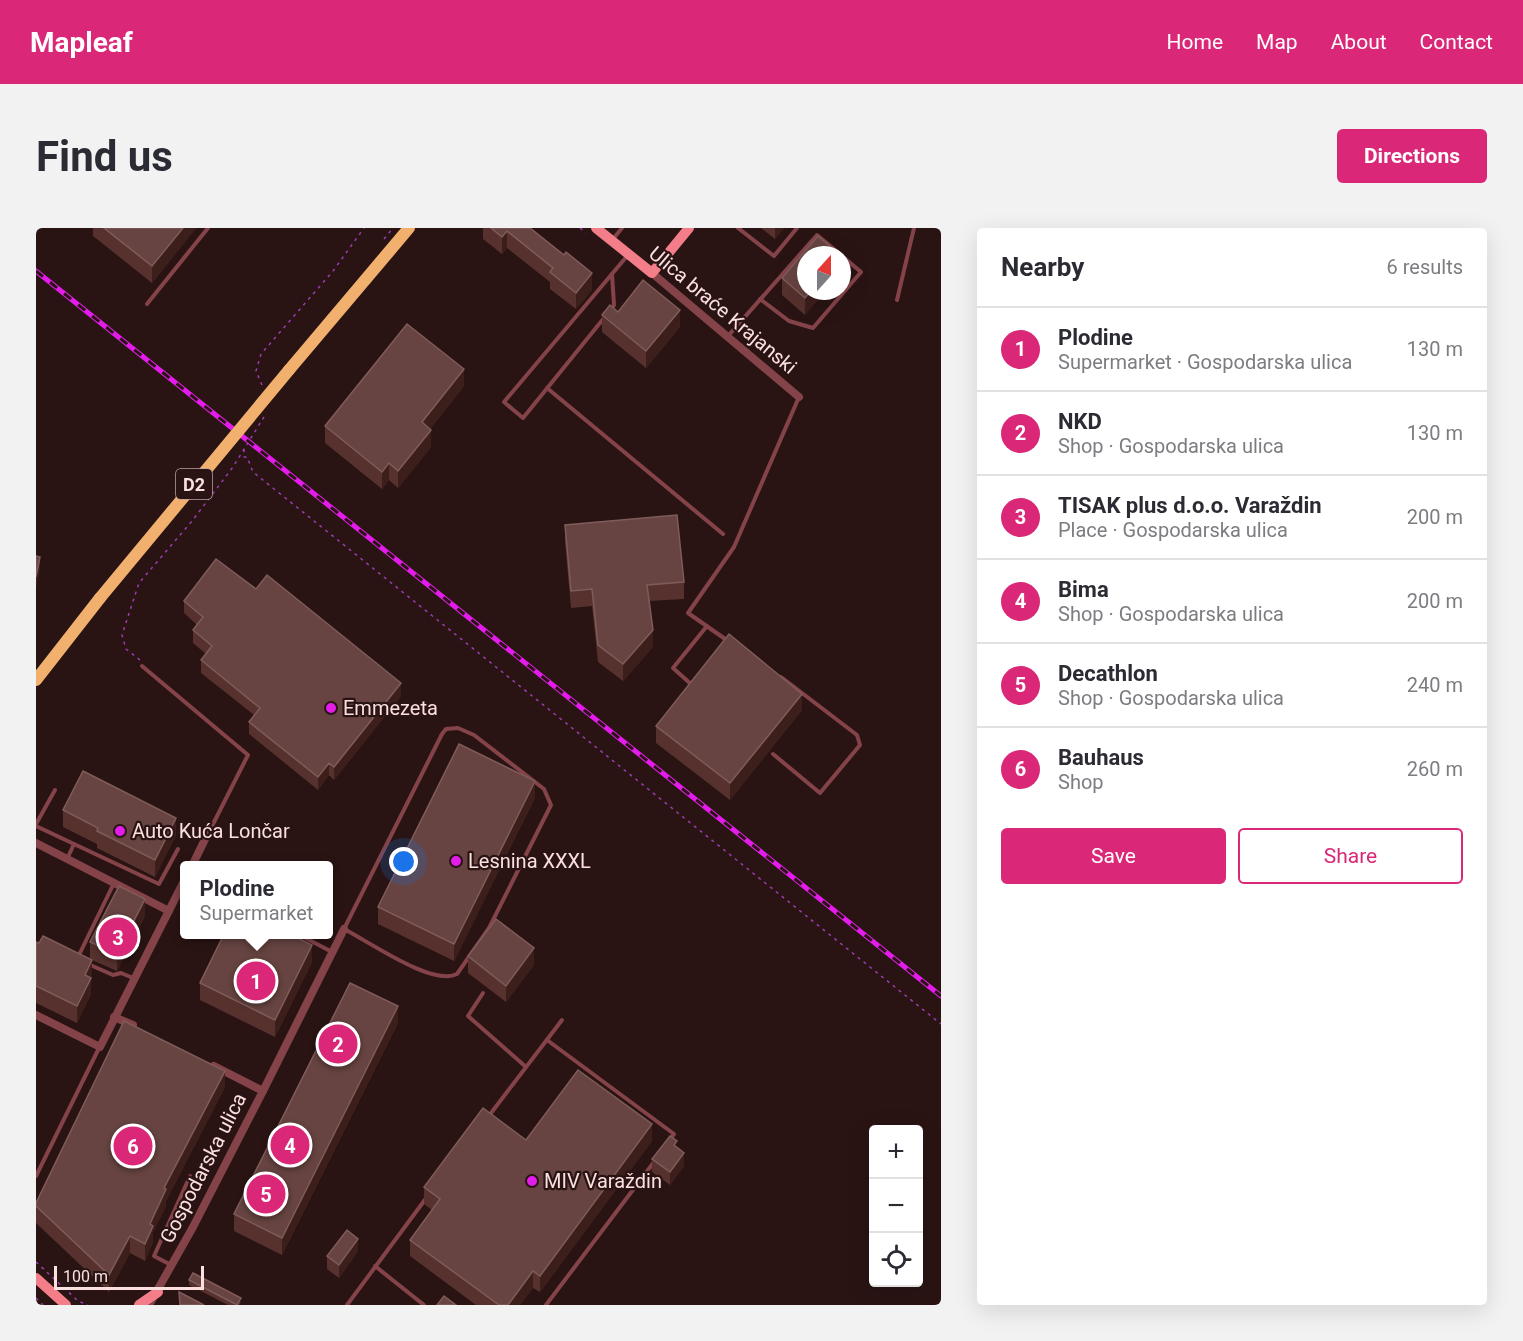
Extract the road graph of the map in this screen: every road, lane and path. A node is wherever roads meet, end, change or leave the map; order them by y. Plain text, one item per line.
1 (208, 228) edge
2 (364, 228) edge
3 (409, 228) edge
4 (596, 228) edge
5 (622, 228) edge
6 (689, 228) edge
7 (738, 228) edge
8 (797, 228) edge
9 (914, 228) edge
10 (612, 241) junction
11 (807, 246) edge
12 (831, 246) edge
13 (628, 254) junction
14 (797, 257) edge
15 (851, 263) edge
16 (652, 273) junction
17 (612, 274) junction
18 (851, 284) edge
19 (760, 299) junction
20 (837, 300) edge
21 (897, 300) dead end
22 (147, 304) dead end
23 (728, 336) junction
24 (547, 388) junction
25 (265, 389) dead end
26 (800, 397) joint
27 (268, 412) dead end
28 (244, 449) junction
29 (723, 534) dead end
30 (707, 626) junction
31 (735, 645) edge
32 (142, 666) joint
33 (772, 670) edge
34 (36, 680) edge
35 (697, 690) edge
36 (773, 754) dead end
37 (55, 790) dead end
38 (36, 825) edge
39 (208, 833) joint
40 (36, 843) edge
41 (74, 844) junction
42 (177, 849) dead end
43 (67, 859) junction
44 (194, 861) edge
45 (114, 883) junction
46 (180, 889) edge
47 (169, 911) junction
48 (344, 929) junction
49 (307, 939) edge
50 (332, 952) junction
51 (134, 979) junction
52 (483, 993) dead end
53 (36, 1015) edge
54 (114, 1017) junction
55 (562, 1020) dead end
56 (941, 1024) edge
57 (142, 1030) edge
58 (547, 1040) junction
59 (100, 1047) junction
60 (201, 1060) edge
61 (526, 1067) junction
62 (262, 1091) junction
63 (483, 1124) edge
64 (667, 1144) edge
65 (660, 1153) edge
66 (36, 1176) edge
67 (190, 1176) dead end
68 (432, 1190) edge
69 (36, 1262) edge
70 (172, 1266) junction
71 (375, 1266) junction
72 (36, 1278) edge
73 (158, 1292) junction
74 (36, 1298) edge
75 (65, 1304) edge
76 (43, 1305) edge
77 (88, 1305) edge
78 (139, 1305) edge
79 (149, 1305) edge
80 (155, 1305) edge
81 (346, 1305) edge
82 (424, 1305) edge
83 (546, 1305) edge

1 - 22 lane
2 - 25 path
3 - 34 main road, D2, bridge
4 - 10 main road, Ulica braće Krajanski
5 - 10 lane
6 - 16 main road
7 - 8 lane
9 - 21 lane
10 - 13 main road, Ulica braće Krajanski
11 - 12 lane
13 - 16 main road, Ulica braće Krajanski
13 - 17 lane
14 - 19 lane
15 - 18 lane
16 - 23 street, Ulica braće Krajanski
17 - 24 lane
17 - 24 lane
19 - 20 lane
19 - 23 lane
23 - 26 street, Ulica braće Krajanski
24 - 29 lane
26 - 30 lane
27 - 28 path
28 - 32 path
28 - 56 path
30 - 31 lane
30 - 35 lane
32 - 39 lane
33 - 36 lane
37 - 38 lane
38 - 41 lane
39 - 44 street
40 - 43 street
41 - 42 lane
41 - 43 lane
43 - 45 street
45 - 47 street
45 - 51 lane
46 - 47 street
47 - 51 street
48 - 48 lane
48 - 50 street, Gospodarska ulica
49 - 50 lane
50 - 62 street, Gospodarska ulica
51 - 54 street
52 - 61 lane
53 - 59 street
54 - 57 street
54 - 59 street
55 - 58 lane
58 - 61 lane
58 - 64 lane
59 - 66 lane
60 - 62 street, Gospodarska ulica
61 - 63 lane
62 - 70 street, Gospodarska ulica
65 - 83 lane
67 - 70 lane
68 - 71 lane
69 - 77 path
70 - 73 street, Gospodarska ulica
71 - 81 lane
71 - 82 lane
72 - 75 main road
73 - 78 main road
73 - 79 street, Gospodarska ulica
73 - 80 street, Gospodarska ulica
74 - 76 path

